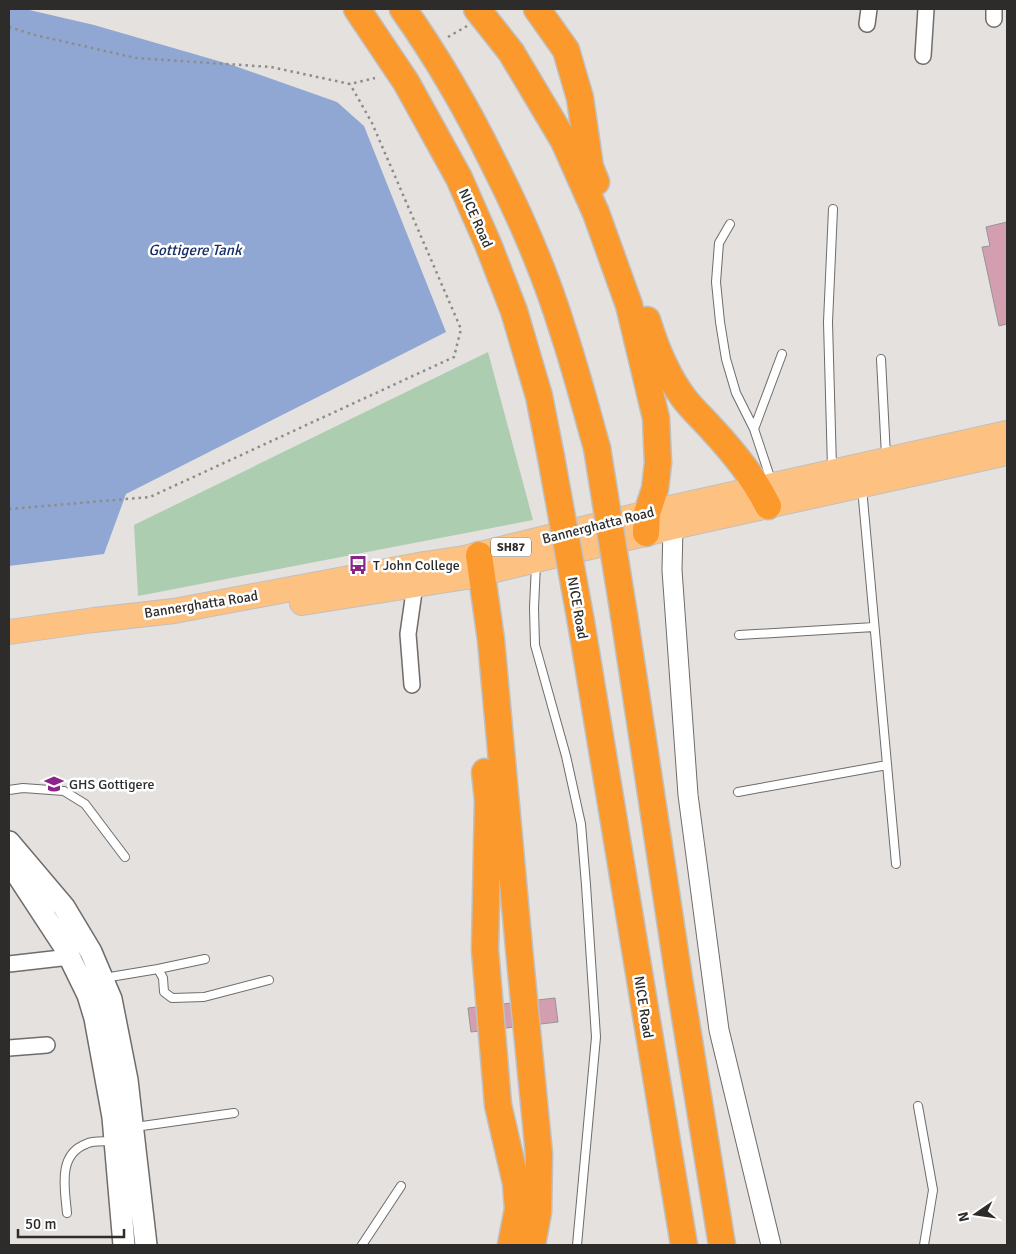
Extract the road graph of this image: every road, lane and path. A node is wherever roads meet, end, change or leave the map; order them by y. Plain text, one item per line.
1 (357, 9) edge
2 (404, 9) edge
3 (477, 9) edge
4 (501, 9) edge
5 (537, 9) edge
6 (869, 9) edge
7 (926, 9) edge
8 (868, 24) dead end
9 (9, 27) edge
10 (923, 56) dead end
11 (375, 78) dead end
12 (350, 84) junction
13 (564, 142) junction
14 (584, 170) junction
15 (833, 209) dead end
16 (730, 224) dead end
17 (782, 354) dead end
18 (880, 359) dead end
19 (754, 429) junction
20 (1007, 433) edge
21 (1007, 453) edge
22 (887, 460) junction
23 (832, 473) junction
24 (861, 476) junction
25 (767, 493) junction
26 (9, 509) edge
27 (646, 523) junction
28 (674, 526) junction
29 (536, 560) junction
30 (473, 566) junction
31 (415, 585) junction
32 (874, 627) junction
33 (9, 632) edge
34 (740, 635) dead end
35 (9, 649) edge
36 (412, 685) dead end
37 (887, 765) junction
38 (9, 790) edge
39 (738, 792) dead end
40 (12, 853) edge
41 (125, 857) dead end
42 (896, 864) dead end
43 (16, 885) edge
44 (70, 957) junction
45 (205, 959) dead end
46 (9, 964) edge
47 (158, 969) junction
48 (102, 978) junction
49 (269, 980) dead end
50 (47, 1045) dead end
51 (9, 1048) edge
52 (918, 1106) dead end
53 (234, 1113) dead end
54 (127, 1136) junction
55 (400, 1186) dead end
56 (67, 1213) dead end
57 (124, 1245) edge
58 (146, 1245) edge
59 (362, 1245) edge
60 (512, 1245) edge
61 (532, 1245) edge
62 (577, 1245) edge
63 (684, 1245) edge
64 (722, 1245) edge
65 (771, 1245) edge
66 (924, 1245) edge

1 - 63 highway, NICE Road, bridge
2 - 64 highway, bridge
3 - 13 highway
4 - 13 highway
5 - 14 highway
6 - 8 street
7 - 10 street
9 - 12 path
11 - 12 path
12 - 26 path
13 - 14 highway
14 - 25 highway
14 - 27 highway
15 - 23 lane
16 - 19 lane
17 - 19 lane
18 - 22 lane
19 - 25 lane
20 - 22 main road, Bannerghatta Road / SH87
21 - 24 main road, Bannerghatta Road / SH87
22 - 24 main road, Bannerghatta Road / SH87
23 - 24 main road, Bannerghatta Road / SH87
23 - 25 main road, Bannerghatta Road / SH87
24 - 25 main road, Bannerghatta Road / SH87
24 - 32 lane
25 - 27 main road, Bannerghatta Road / SH87
25 - 28 main road, Bannerghatta Road / SH87
27 - 28 main road, Bannerghatta Road / SH87
27 - 29 main road, Bannerghatta Road / SH87
27 - 30 main road, Bannerghatta Road / SH87
28 - 65 street
29 - 30 main road, Bannerghatta Road / SH87
29 - 62 lane
30 - 31 main road, Bannerghatta Road / SH87
30 - 33 main road, Bannerghatta Road / SH87
30 - 60 highway
30 - 61 highway
31 - 35 main road, Bannerghatta Road / SH87
31 - 36 street
32 - 34 lane
32 - 37 lane
37 - 39 lane
37 - 42 lane
38 - 41 lane
40 - 43 main road
40 - 48 main road
43 - 44 main road
44 - 46 street
44 - 54 main road
45 - 47 lane
47 - 48 lane
47 - 49 lane
48 - 54 main road
50 - 51 street
52 - 66 lane
53 - 54 lane
54 - 56 lane
54 - 57 main road
54 - 58 main road
55 - 59 lane

